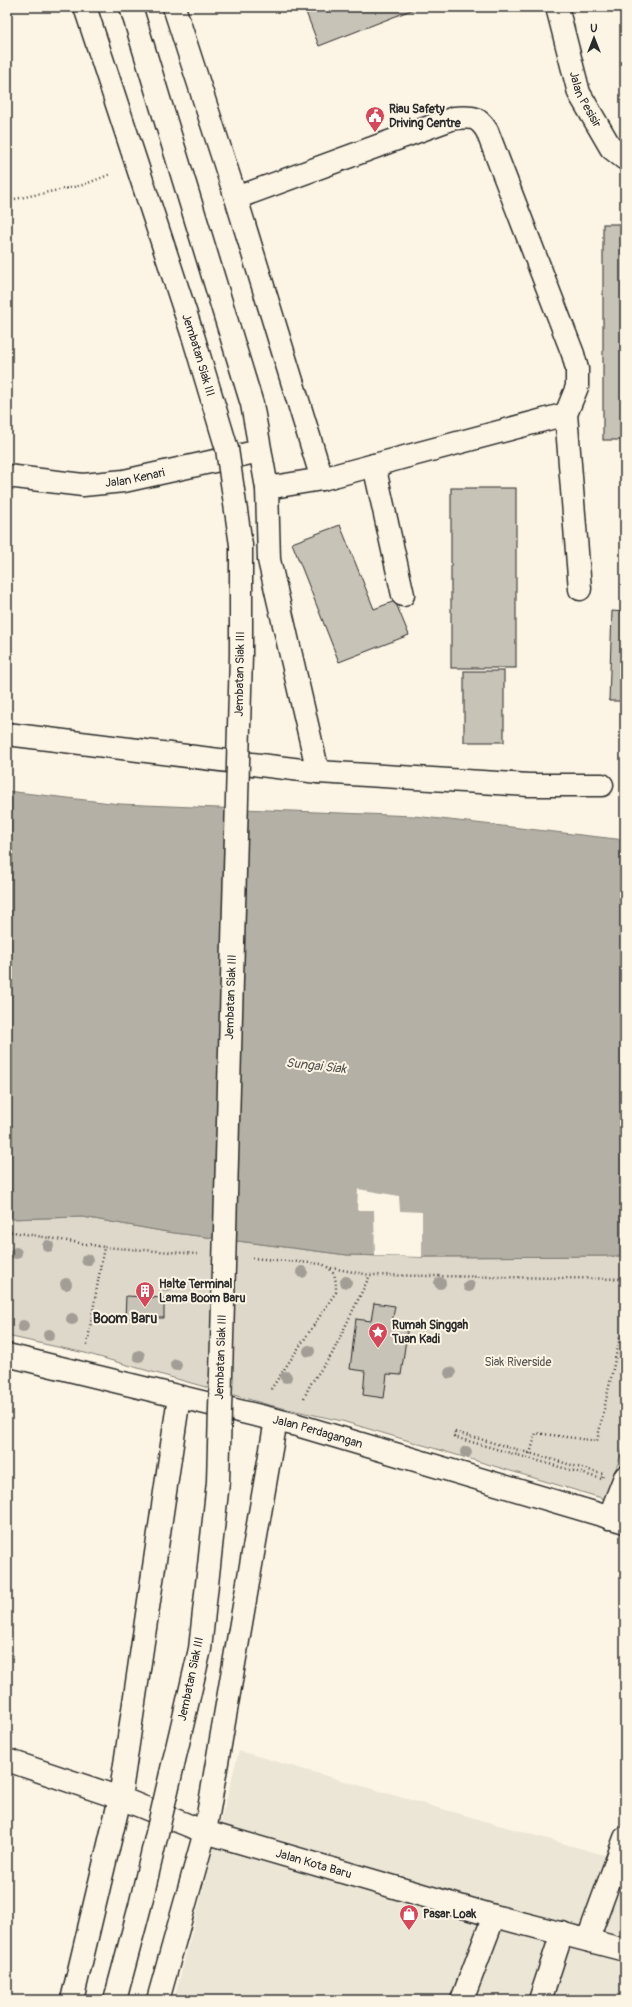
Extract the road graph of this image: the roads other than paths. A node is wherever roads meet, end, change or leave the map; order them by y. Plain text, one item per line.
1 (85, 7) edge
2 (131, 7) edge
3 (174, 7) edge
4 (557, 7) edge
5 (625, 159) edge
6 (236, 198) junction
7 (566, 414) junction
8 (260, 451) junction
9 (374, 465) junction
10 (7, 476) edge
11 (322, 479) junction
12 (267, 488) junction
13 (580, 589) dead end
14 (403, 595) dead end
15 (7, 734) edge
16 (318, 772) junction
17 (602, 785) dead end
18 (7, 1354) edge
19 (178, 1397) junction
20 (276, 1420) junction
21 (625, 1477) edge
22 (617, 1520) edge
23 (7, 1760) edge
24 (120, 1798) junction
25 (205, 1832) junction
26 (625, 1838) edge
27 (494, 1916) junction
28 (562, 1933) junction
29 (588, 1939) junction
30 (625, 1950) edge
31 (72, 2000) edge
32 (115, 2000) edge
33 (158, 2000) edge
34 (462, 2000) edge
35 (540, 2000) edge

1 - 32 street, Jembatan Siak III, bridge
2 - 8 street
3 - 6 street
4 - 5 street, Jalan Pesisir
6 - 7 street
6 - 11 street
7 - 9 street
7 - 13 street
8 - 10 street, Jalan Kenari
8 - 12 street
9 - 11 street
9 - 14 street
11 - 12 street
12 - 16 street
15 - 16 street
16 - 17 street
18 - 19 street, Jalan Perdagangan
19 - 20 street, Jalan Perdagangan
19 - 24 street
20 - 22 street, Jalan Perdagangan
20 - 25 street
21 - 22 street
23 - 24 street, Jalan Kota Baru
24 - 25 street, Jalan Kota Baru
24 - 31 street
25 - 27 street, Jalan Kota Baru
25 - 33 street
26 - 29 street
27 - 28 street, Jalan Kota Baru
27 - 34 street
28 - 29 street, Jalan Kota Baru
28 - 35 street
29 - 30 street, Jalan Kota Baru

